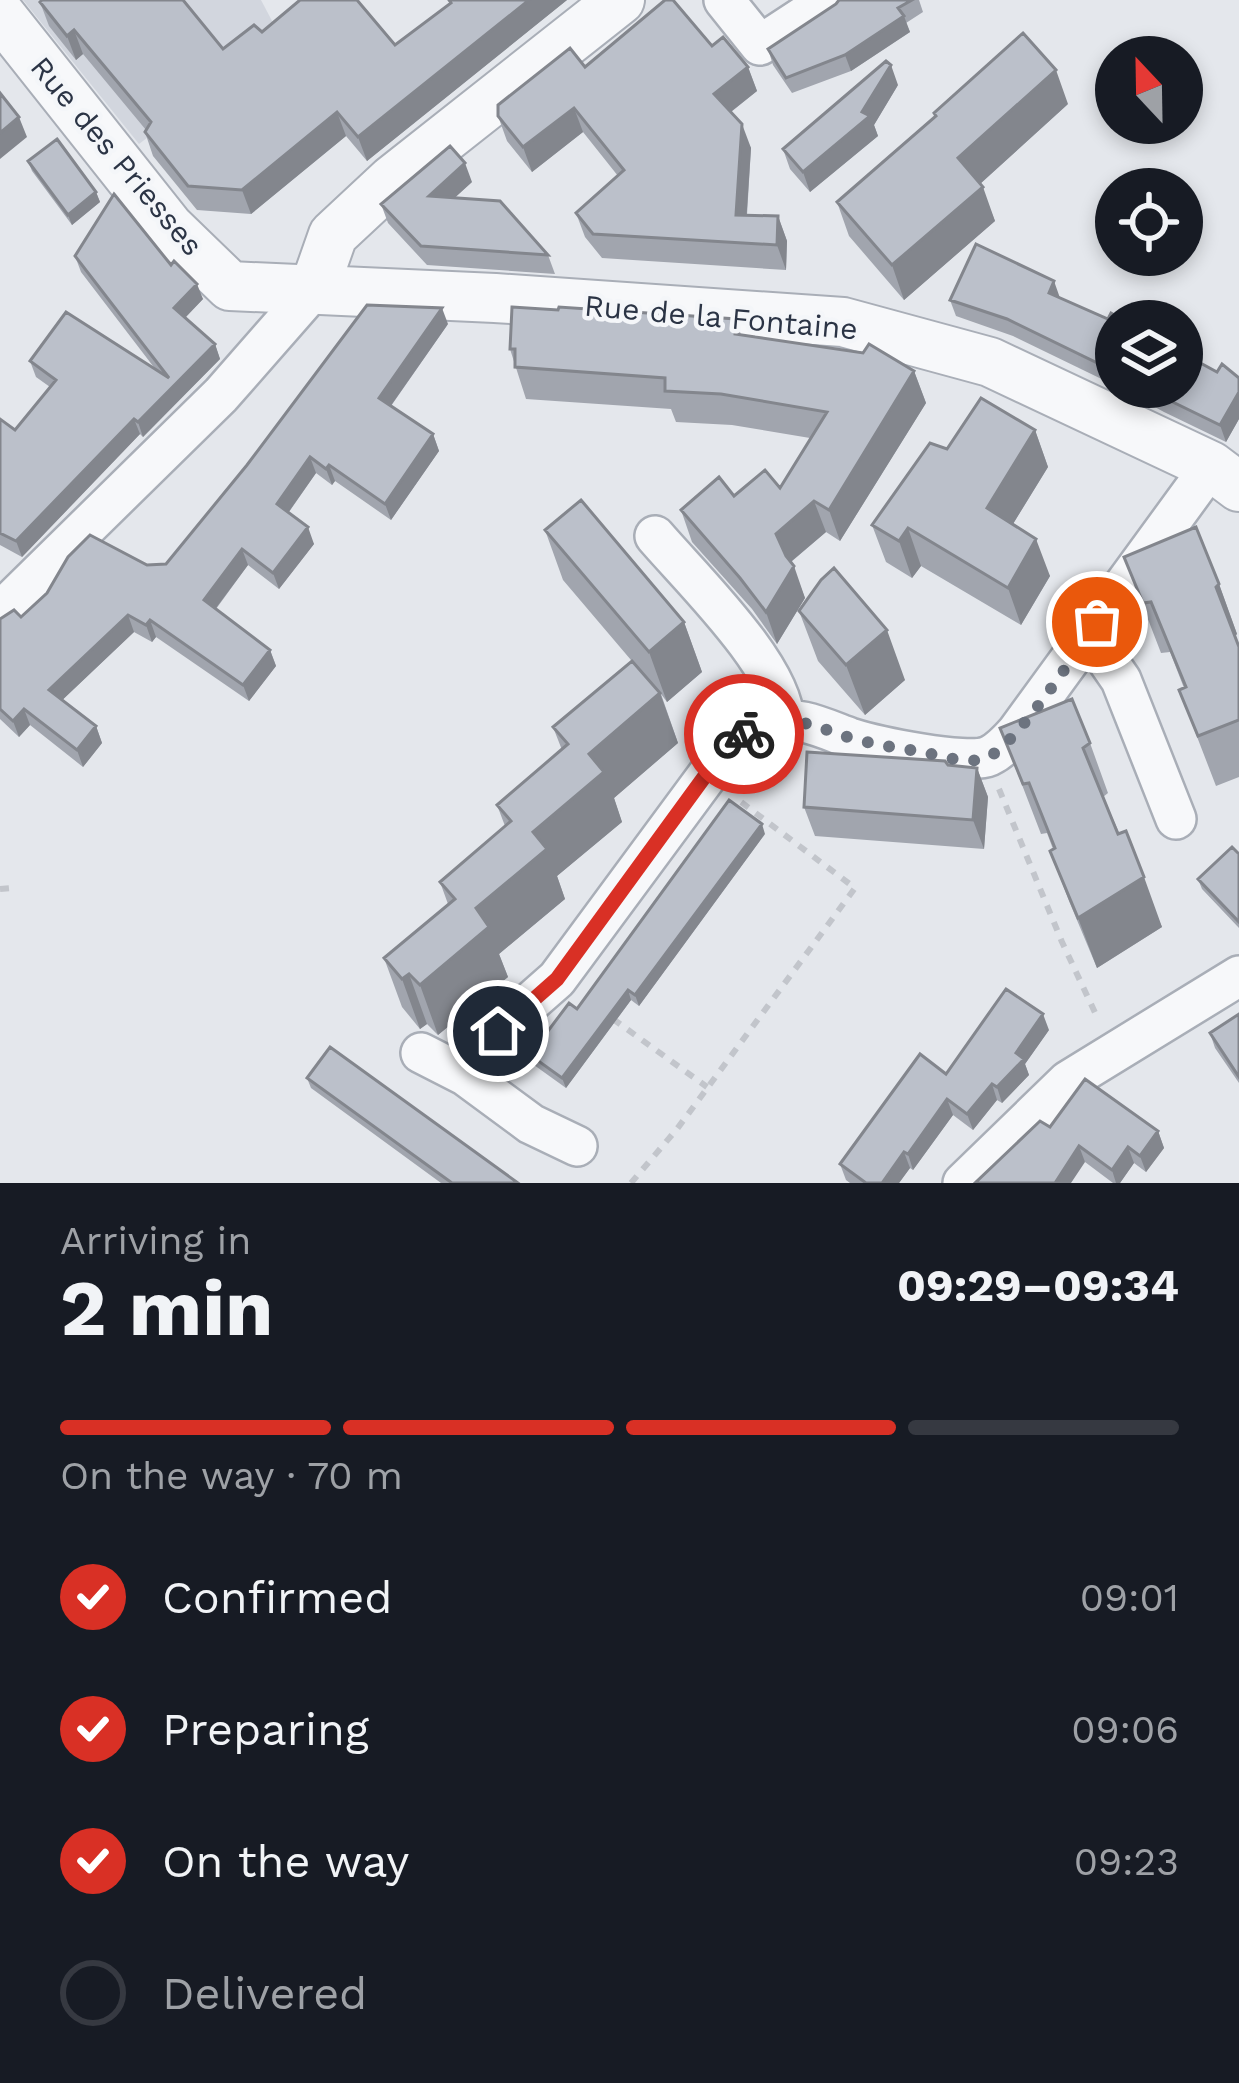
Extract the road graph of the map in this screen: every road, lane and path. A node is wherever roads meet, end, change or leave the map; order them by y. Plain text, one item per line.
1 (620, 0) edge
2 (724, 0) edge
3 (829, 0) edge
4 (0, 14) edge
5 (314, 289) junction
6 (1225, 476) edge
7 (655, 536) dead end
8 (0, 612) edge
9 (1084, 640) junction
10 (784, 720) junction
11 (986, 758) junction
12 (705, 776) junction
13 (1176, 819) dead end
14 (11, 887) dead end
15 (0, 889) edge
16 (1239, 976) edge
17 (613, 1019) edge
18 (1116, 1050) junction
19 (421, 1053) dead end
20 (466, 1076) junction
21 (707, 1088) junction
22 (577, 1146) dead end
23 (631, 1183) edge
24 (963, 1183) edge

1 - 5 street
2 - 3 street
4 - 5 street, Rue des Priesses
5 - 6 street, Rue de la Fontaine
5 - 8 street
6 - 9 street
7 - 10 street
9 - 11 street
9 - 13 street
10 - 11 street
10 - 12 street
11 - 18 path
12 - 20 street
12 - 21 path
14 - 15 path
16 - 18 street
17 - 21 path
18 - 24 street
19 - 20 street
20 - 22 street
21 - 23 path

